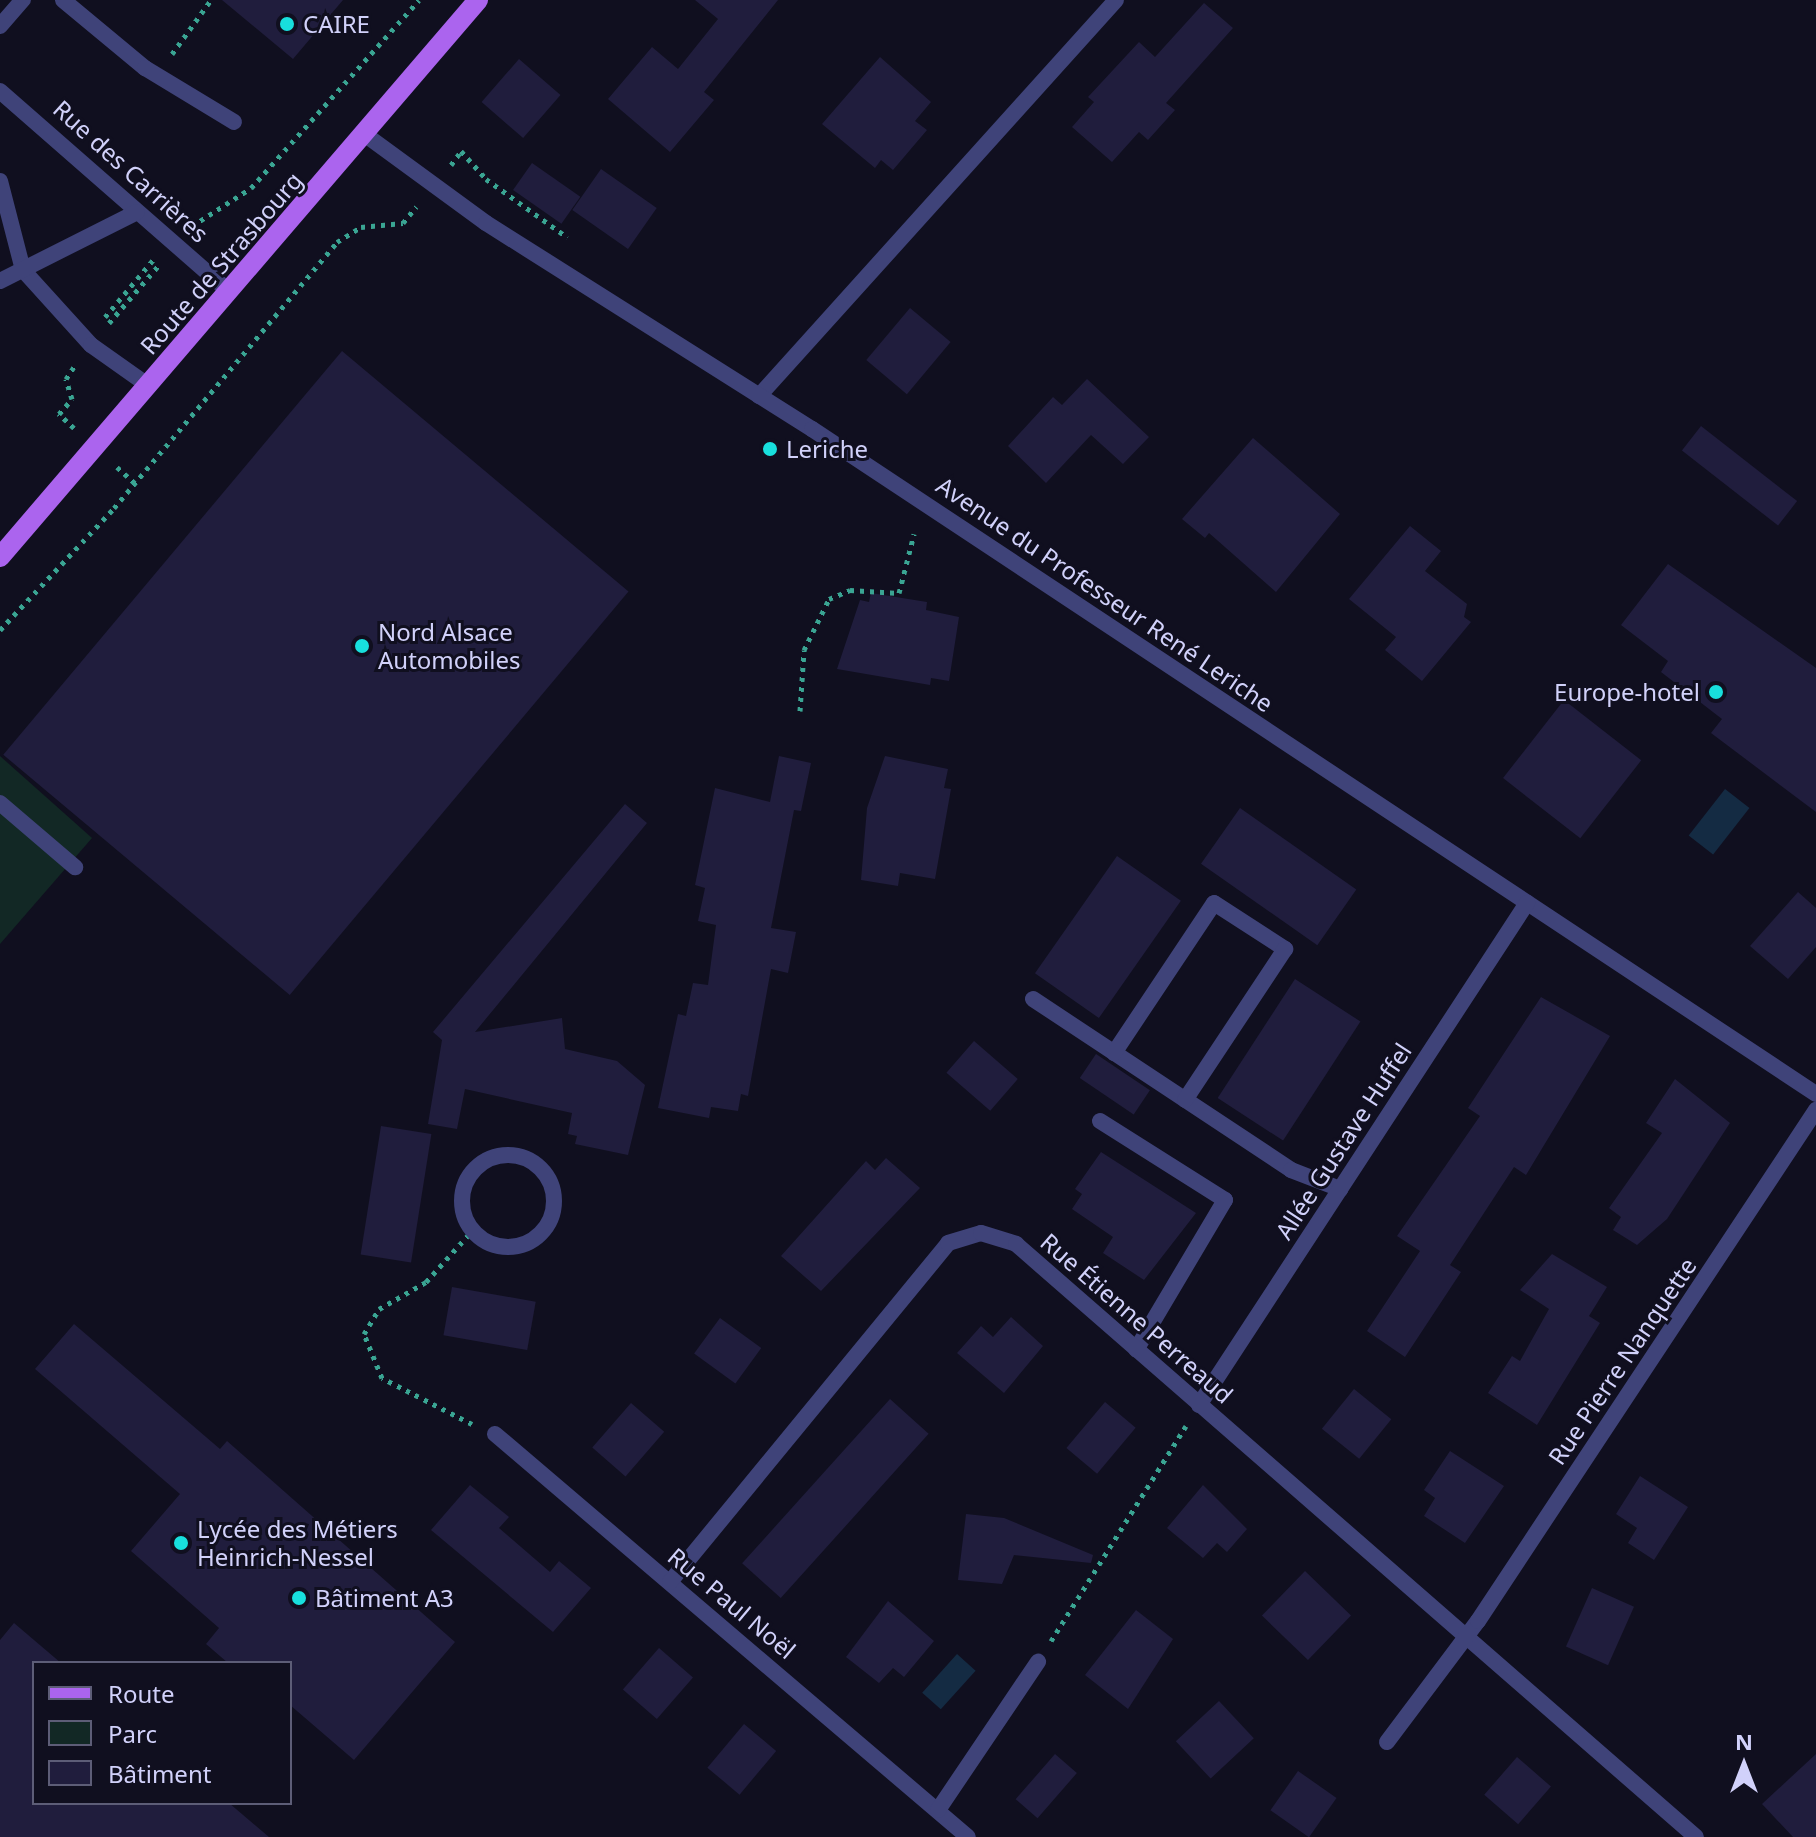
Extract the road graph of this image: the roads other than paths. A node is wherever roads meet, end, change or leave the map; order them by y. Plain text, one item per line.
1 (23, 0) edge
2 (63, 0) edge
3 (478, 0) edge
4 (1116, 0) edge
5 (0, 26) edge
6 (0, 91) edge
7 (234, 122) dead end
8 (367, 136) junction
9 (0, 181) edge
10 (137, 212) junction
11 (23, 270) junction
12 (0, 281) edge
13 (227, 290) junction
14 (149, 386) junction
15 (759, 396) junction
16 (0, 557) edge
17 (0, 803) edge
18 (75, 867) dead end
19 (1527, 903) junction
20 (1033, 999) dead end
21 (1114, 1053) junction
22 (1816, 1094) edge
23 (1185, 1100) junction
24 (1816, 1110) edge
25 (1100, 1121) dead end
26 (1340, 1189) junction
27 (472, 1231) joint
28 (1136, 1350) junction
29 (1199, 1405) junction
30 (495, 1434) road end
31 (670, 1582) junction
32 (1466, 1637) junction
33 (1038, 1662) road end
34 (1387, 1742) dead end
35 (938, 1810) junction
36 (968, 1837) edge
37 (1696, 1837) edge

1 - 5 street
2 - 7 street
3 - 8 main road, Route de Strasbourg
4 - 15 street
6 - 10 street, Rue des Carrières
8 - 13 main road, Route de Strasbourg
8 - 15 street, Avenue du Professeur René Leriche
9 - 11 street
10 - 11 street
10 - 13 street, Rue des Carrières
11 - 12 street
11 - 14 street
13 - 14 main road, Route de Strasbourg
14 - 16 main road, Route de Strasbourg
15 - 19 street, Avenue du Professeur René Leriche
17 - 18 street
19 - 22 street, Avenue du Professeur René Leriche
19 - 26 street, Allée Gustave Huffel
20 - 21 street
21 - 23 street
21 - 23 street
23 - 26 street
24 - 32 street, Rue Pierre Nanquette
25 - 28 street
26 - 29 street, Allée Gustave Huffel
27 - 27 street
28 - 29 street, Rue Étienne Perreaud
28 - 31 street, Rue Étienne Perreaud
29 - 32 street, Rue Étienne Perreaud
30 - 31 street, Rue Paul Noël
31 - 35 street, Rue Paul Noël
32 - 34 street
32 - 37 street, Rue Étienne Perreaud
33 - 35 street
35 - 36 street, Rue Paul Noël

